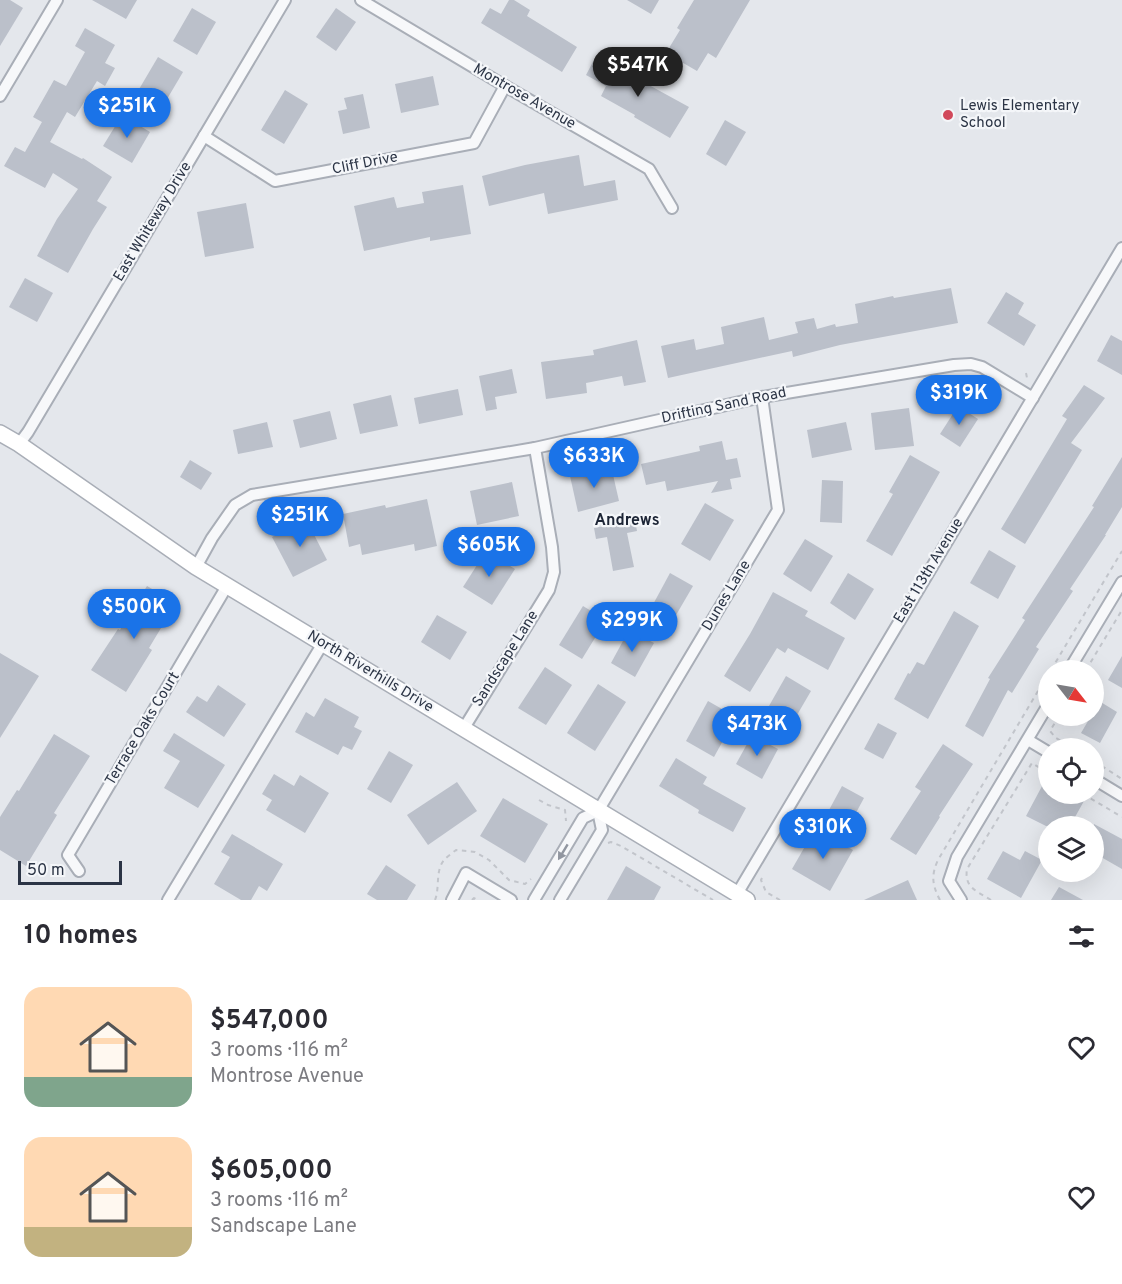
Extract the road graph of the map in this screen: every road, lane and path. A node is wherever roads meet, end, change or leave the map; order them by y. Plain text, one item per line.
1 (57, 0) edge
2 (285, 0) edge
3 (361, 0) edge
4 (505, 86) junction
5 (0, 96) edge
6 (204, 136) junction
7 (672, 208) dead end
8 (1122, 248) edge
9 (1026, 373) dead end
10 (1027, 378) dead end
11 (762, 397) junction
12 (1033, 398) junction
13 (0, 433) edge
14 (19, 444) junction
15 (535, 448) junction
16 (1122, 551) edge
17 (196, 567) junction
18 (1122, 582) edge
19 (227, 586) junction
20 (1122, 610) edge
21 (323, 644) junction
22 (1057, 660) edge
23 (1075, 660) edge
24 (1092, 660) edge
25 (1038, 691) edge
26 (1038, 722) edge
27 (1053, 726) edge
28 (464, 728) junction
29 (1056, 738) edge
30 (1028, 740) junction
31 (1038, 746) edge
32 (1038, 767) edge
33 (1104, 767) edge
34 (1122, 778) edge
35 (1104, 785) edge
36 (1122, 796) edge
37 (539, 800) dead end
38 (1100, 804) edge
39 (598, 811) junction
40 (1122, 817) edge
41 (562, 829) dead end
42 (607, 843) dead end
43 (79, 871) dead end
44 (533, 878) dead end
45 (742, 897) edge
46 (168, 900) edge
47 (435, 900) edge
48 (452, 900) edge
49 (472, 900) edge
50 (477, 900) edge
51 (511, 900) edge
52 (534, 900) edge
53 (560, 900) edge
54 (713, 900) edge
55 (940, 900) edge
56 (961, 900) edge
57 (991, 900) edge

1 - 5 street
2 - 6 street, East Whiteway Drive
3 - 4 street, Montrose Avenue
4 - 6 street, Cliff Drive
4 - 7 street, Montrose Avenue
6 - 14 street, East Whiteway Drive
8 - 12 street, East 113th Avenue
9 - 10 path
11 - 12 street, Drifting Sand Road
11 - 15 street, Drifting Sand Road
11 - 39 street, Dunes Lane
12 - 45 street, East 113th Avenue
13 - 14 street, North Riverhills Drive
14 - 17 street, North Riverhills Drive
15 - 17 street, Drifting Sand Road
15 - 28 street, Sandscape Lane
16 - 22 path
17 - 19 street, North Riverhills Drive
18 - 23 street
19 - 21 street, North Riverhills Drive
19 - 43 street, Terrace Oaks Court
20 - 24 path
21 - 28 street, North Riverhills Drive
21 - 46 street
25 - 55 path
26 - 30 street
27 - 29 path
28 - 39 street, North Riverhills Drive
30 - 31 street
30 - 56 street
32 - 57 path
33 - 34 path
35 - 36 street
37 - 41 path
38 - 40 path
39 - 45 street, North Riverhills Drive
39 -> 52 street, Dunes Lane
39 - 53 street, Dunes Lane
42 - 54 path
44 - 47 path
48 - 51 street
49 - 50 path

